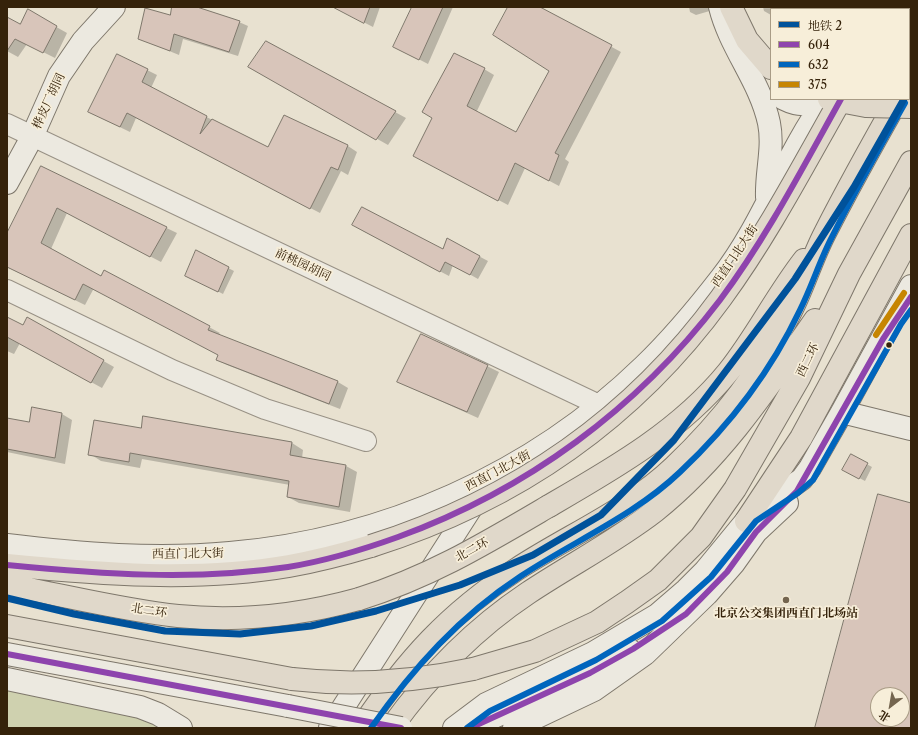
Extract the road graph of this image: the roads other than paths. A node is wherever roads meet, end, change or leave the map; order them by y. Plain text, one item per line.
1 (114, 7) edge
2 (720, 7) edge
3 (726, 7) edge
4 (731, 7) edge
5 (770, 67) edge
6 (770, 87) edge
7 (786, 100) edge
8 (818, 100) edge
9 (827, 100) edge
10 (833, 100) edge
11 (839, 100) edge
12 (897, 100) edge
13 (911, 107) edge
14 (7, 124) edge
15 (32, 137) junction
16 (911, 162) edge
17 (7, 183) edge
18 (767, 207) junction
19 (824, 235) junction
20 (911, 235) edge
21 (849, 274) junction
22 (911, 286) edge
23 (7, 290) edge
24 (911, 297) edge
25 (894, 320) junction
26 (599, 405) junction
27 (842, 412) junction
28 (911, 429) edge
29 (801, 438) junction
30 (366, 441) dead end
31 (810, 468) junction
32 (492, 476) junction
33 (746, 520) junction
34 (7, 545) edge
35 (689, 549) junction
36 (7, 565) edge
37 (7, 585) edge
38 (686, 614) junction
39 (7, 626) edge
40 (7, 654) edge
41 (7, 679) edge
42 (478, 724) edge
43 (180, 728) edge
44 (330, 728) edge
45 (361, 728) edge
46 (391, 728) edge
47 (401, 728) edge
48 (454, 728) edge
49 (514, 728) edge

1 - 15 street, 桦皮厂胡同
2 - 18 street
3 - 6 street
4 - 5 highway
7 - 8 street
9 - 18 street, 西直门北大街
10 - 13 highway, bridge
11 - 36 highway, bridge
12 - 19 highway
14 - 15 street, 前桃园胡同
15 - 17 street, 桦皮厂胡同
15 - 26 street, 前桃园胡同
16 - 21 highway, 西二环
18 - 26 street, 西直门北大街
19 - 37 highway, 北二环, bridge
19 - 45 highway
20 - 29 highway
21 - 35 highway, 西二环
21 - 46 highway
22 - 25 street
23 - 30 street
24 - 25 street
25 - 27 street
26 - 32 street, 西直门北大街
27 - 28 street
27 - 31 street
29 - 33 highway
29 - 35 highway
31 - 33 street
31 - 38 street
32 - 34 street, 西直门北大街
32 - 44 street
33 - 48 street
35 - 39 highway, bridge
38 - 42 street
38 - 49 street
40 - 47 street, bridge
41 - 43 street

